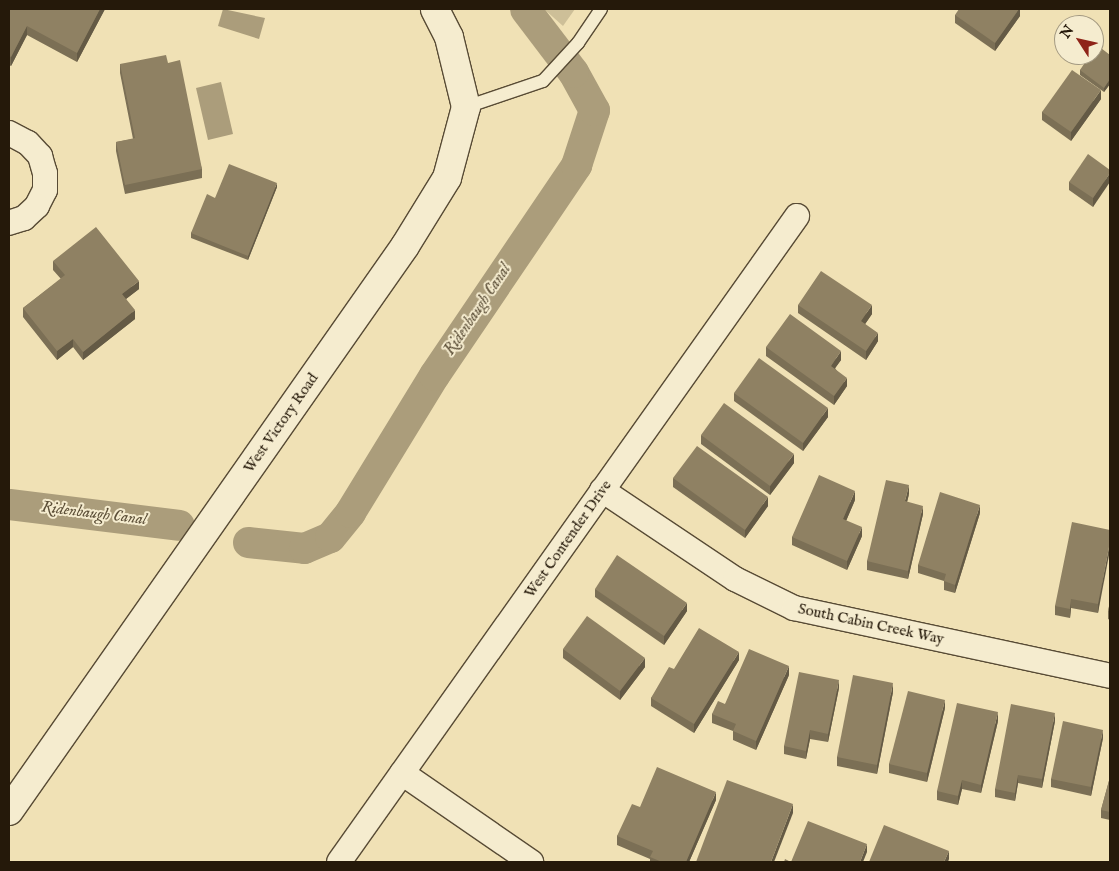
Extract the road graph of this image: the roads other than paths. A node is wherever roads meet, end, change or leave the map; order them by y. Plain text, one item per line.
1 (435, 9) edge
2 (601, 9) edge
3 (466, 107) junction
4 (9, 133) edge
5 (797, 216) dead end
6 (9, 223) edge
7 (602, 490) junction
8 (1110, 676) edge
9 (402, 773) junction
10 (9, 812) edge
11 (339, 862) edge
12 (531, 862) edge

1 - 3 main road, West Victory Road
2 - 3 lane
3 - 10 main road, West Victory Road
4 - 6 street
5 - 7 street, West Contender Drive
7 - 8 street, South Cabin Creek Way
7 - 9 street, West Contender Drive
9 - 11 street, West Contender Drive
9 - 12 street

